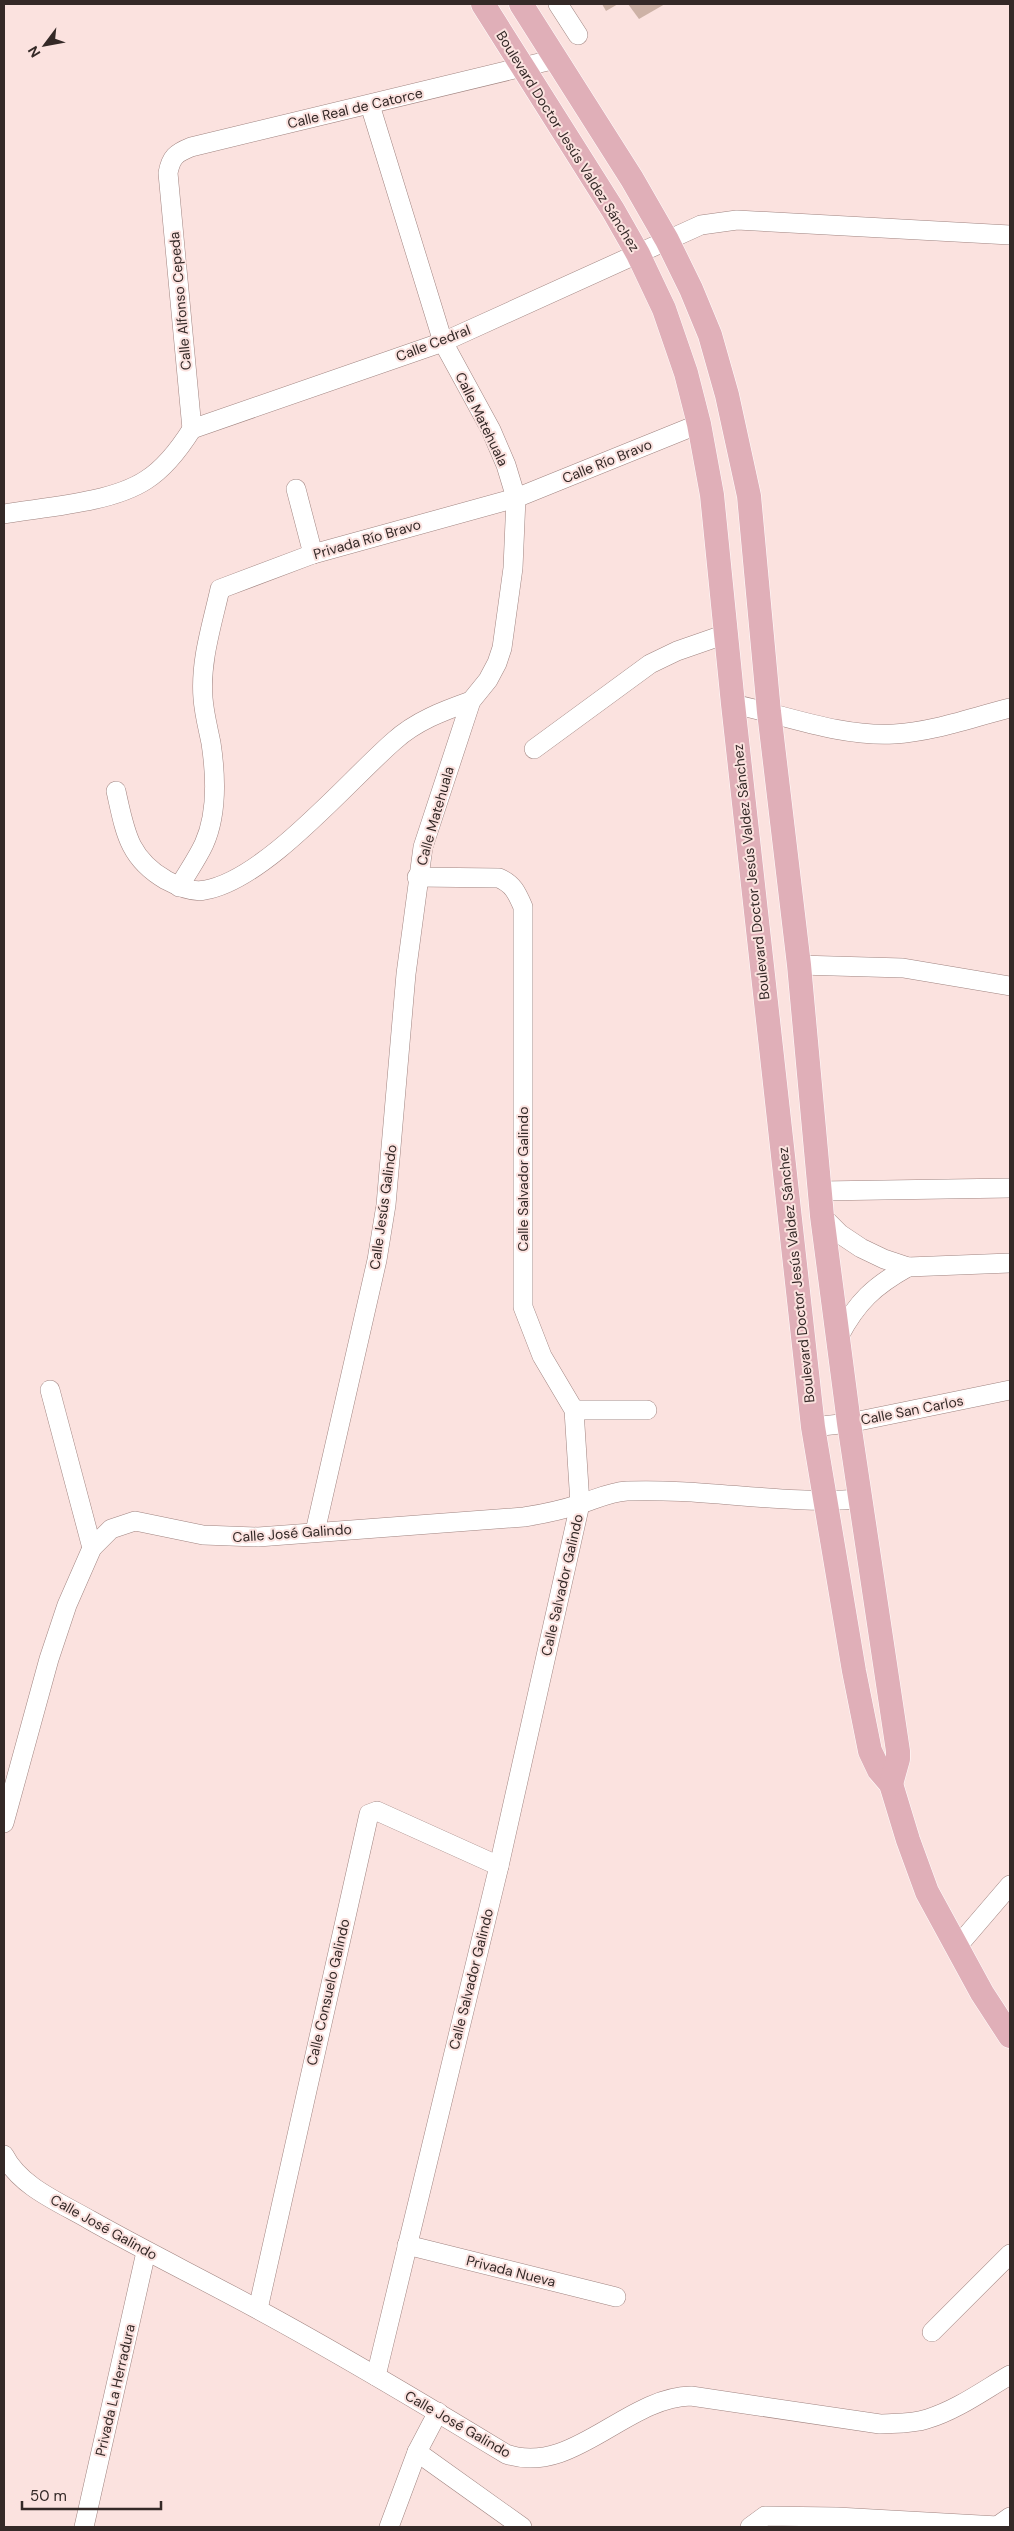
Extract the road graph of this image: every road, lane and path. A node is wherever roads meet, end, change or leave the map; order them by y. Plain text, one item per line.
1 (483, 4) edge
2 (521, 4) edge
3 (558, 4) edge
4 (578, 35) dead end
5 (556, 59) junction
6 (524, 68) junction
7 (370, 105) junction
8 (168, 173) joint
9 (1010, 235) edge
10 (667, 240) junction
11 (638, 254) junction
12 (443, 342) junction
13 (699, 424) junction
14 (192, 428) junction
15 (296, 488) dead end
16 (516, 498) junction
17 (4, 514) edge
18 (313, 554) junction
19 (726, 634) junction
20 (471, 701) junction
21 (733, 704) junction
22 (1010, 708) edge
23 (770, 712) junction
24 (534, 749) dead end
25 (116, 791) dead end
26 (417, 877) junction
27 (179, 887) junction
28 (799, 965) junction
29 (1010, 986) edge
30 (1010, 1188) edge
31 (820, 1192) junction
32 (822, 1216) junction
33 (1010, 1263) edge
34 (908, 1267) junction
35 (839, 1336) junction
36 (50, 1390) dead end
37 (1010, 1390) edge
38 (574, 1410) junction
39 (647, 1410) dead end
40 (849, 1423) junction
41 (813, 1427) junction
42 (860, 1499) junction
43 (824, 1502) junction
44 (580, 1504) junction
45 (315, 1532) junction
46 (92, 1548) junction
47 (892, 1784) junction
48 (4, 1822) edge
49 (499, 1866) junction
50 (1010, 1885) edge
51 (956, 1948) junction
52 (1010, 2036) edge
53 (4, 2155) edge
54 (407, 2245) junction
55 (146, 2252) junction
56 (1010, 2254) edge
57 (616, 2297) dead end
58 (258, 2309) junction
59 (932, 2332) dead end
60 (1010, 2375) edge
61 (376, 2376) junction
62 (438, 2412) junction
63 (417, 2452) junction
64 (1001, 2523) edge
65 (84, 2527) edge
66 (389, 2527) edge
67 (522, 2527) edge
68 (750, 2527) edge

1 - 6 main road, Boulevard Doctor Jesús Valdez Sánchez
2 - 5 main road, Boulevard Doctor Jesús Valdez Sánchez
3 - 4 street
5 - 6 street, Calle Real de Catorce
5 - 10 main road, Boulevard Doctor Jesús Valdez Sánchez
6 - 7 street, Calle Real de Catorce
6 - 11 main road, Boulevard Doctor Jesús Valdez Sánchez
7 - 8 street, Calle Real de Catorce
7 - 12 street, Calle Matehuala
8 - 14 street, Calle Alfonso Cepeda
9 - 10 street, Calle Cedral
10 - 11 street, Calle Cedral
10 - 23 main road, Boulevard Doctor Jesús Valdez Sánchez
11 - 12 street, Calle Cedral
11 - 13 main road, Boulevard Doctor Jesús Valdez Sánchez
12 - 14 street, Calle Cedral
12 - 16 street, Calle Matehuala
13 - 16 street, Calle Río Bravo
13 - 19 main road, Boulevard Doctor Jesús Valdez Sánchez
14 - 17 street
15 - 18 street
16 - 18 street, Privada Río Bravo
16 - 20 street, Calle Matehuala
18 - 27 street, Privada Río Bravo
19 - 21 main road, Boulevard Doctor Jesús Valdez Sánchez
19 - 24 street
20 - 26 street, Calle Matehuala
20 - 27 street
21 - 23 street
21 - 41 main road, Boulevard Doctor Jesús Valdez Sánchez
22 - 23 street
23 - 28 main road, Boulevard Doctor Jesús Valdez Sánchez
25 - 27 street
26 - 38 street, Calle Salvador Galindo
26 - 45 street, Calle Jesús Galindo
28 - 29 street
28 - 31 main road, Boulevard Doctor Jesús Valdez Sánchez
30 - 31 street
31 - 32 main road, Boulevard Doctor Jesús Valdez Sánchez
32 - 34 street
32 - 35 main road, Boulevard Doctor Jesús Valdez Sánchez
33 - 34 street
34 - 35 street
35 - 40 main road, Boulevard Doctor Jesús Valdez Sánchez
36 - 46 street
37 - 40 street, Calle San Carlos
38 - 39 street
38 - 44 street, Calle Salvador Galindo
40 - 41 street, Calle San Carlos
40 - 42 main road, Boulevard Doctor Jesús Valdez Sánchez
41 - 43 main road, Boulevard Doctor Jesús Valdez Sánchez
42 - 43 street, Calle José Galindo
42 - 47 main road, Boulevard Doctor Jesús Valdez Sánchez
43 - 44 street, Calle José Galindo
43 - 47 main road, Boulevard Doctor Jesús Valdez Sánchez
44 - 45 street, Calle José Galindo
44 - 49 street, Calle Salvador Galindo
45 - 46 street, Calle José Galindo
46 - 48 street, Calle José Galindo
47 - 51 main road, Boulevard Doctor Jesús Valdez Sánchez
49 - 54 street, Calle Salvador Galindo
49 - 58 street, Calle Consuelo Galindo
50 - 51 street
51 - 52 main road, Boulevard Doctor Jesús Valdez Sánchez
53 - 55 street, Calle José Galindo
54 - 57 street, Privada Nueva
54 - 61 street, Calle Salvador Galindo
55 - 58 street, Calle José Galindo
55 - 65 street, Privada La Herradura
56 - 59 street
58 - 61 street, Calle José Galindo
60 - 62 street, Calle José Galindo
61 - 62 street, Calle José Galindo
62 - 63 street
63 - 66 street
63 - 67 street
64 - 68 street

